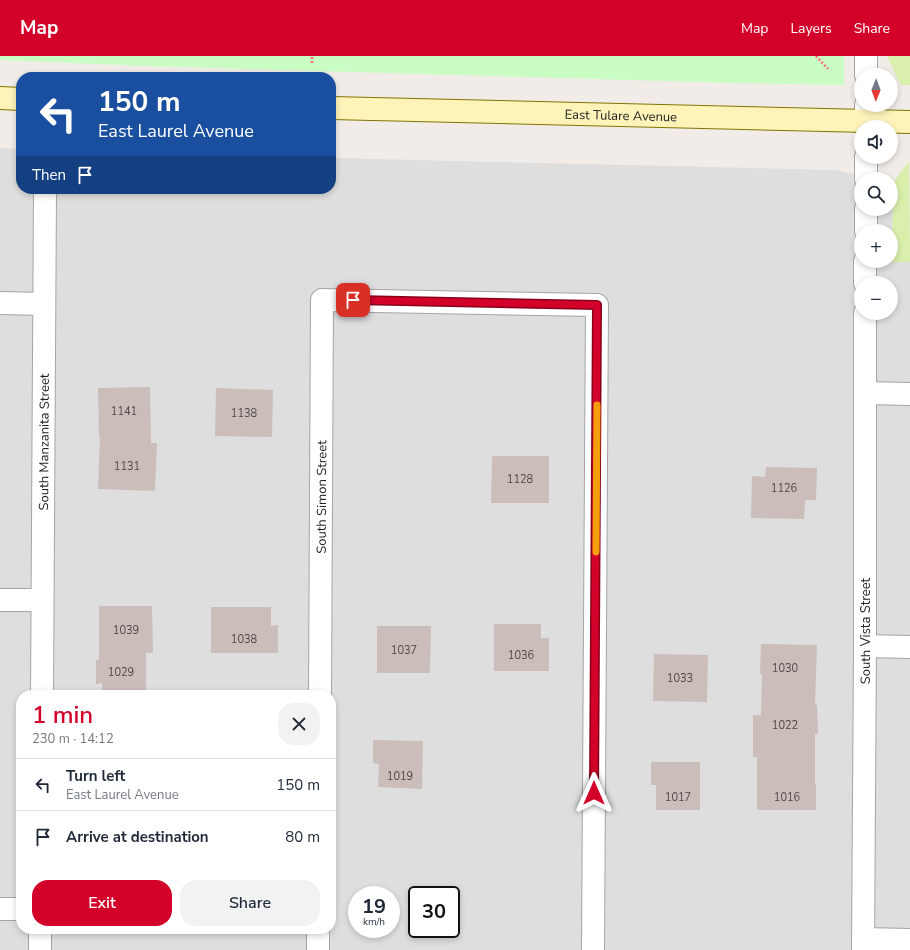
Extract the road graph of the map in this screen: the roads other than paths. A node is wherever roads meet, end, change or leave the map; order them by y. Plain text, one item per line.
1 (866, 56) edge
2 (866, 68) edge
3 (0, 98) edge
4 (16, 99) edge
5 (336, 108) edge
6 (866, 118) edge
7 (910, 122) edge
8 (45, 194) edge
9 (0, 303) edge
10 (44, 304) junction
11 (865, 320) edge
12 (865, 393) junction
13 (910, 394) edge
14 (0, 600) edge
15 (42, 600) junction
16 (865, 646) junction
17 (910, 648) edge
18 (42, 690) edge
19 (320, 690) edge
20 (0, 909) edge
21 (16, 909) edge
22 (40, 934) edge
23 (318, 934) edge
24 (910, 940) edge
25 (863, 944) edge
26 (40, 950) edge
27 (318, 950) edge
28 (593, 950) edge

1 - 2 street
3 - 4 street
5 - 6 street, East Tulare Avenue
6 - 7 street, East Tulare Avenue
8 - 10 street, South Manzanita Street
9 - 10 street
10 - 15 street, South Manzanita Street
11 - 12 street, South Vista Street
12 - 13 street
12 - 16 street, South Vista Street
14 - 15 street
15 - 18 street, South Manzanita Street
16 - 17 street
16 - 25 street, South Vista Street
19 - 28 street, South Simon Street
20 - 21 street
22 - 26 street
23 - 27 street
24 - 25 street

